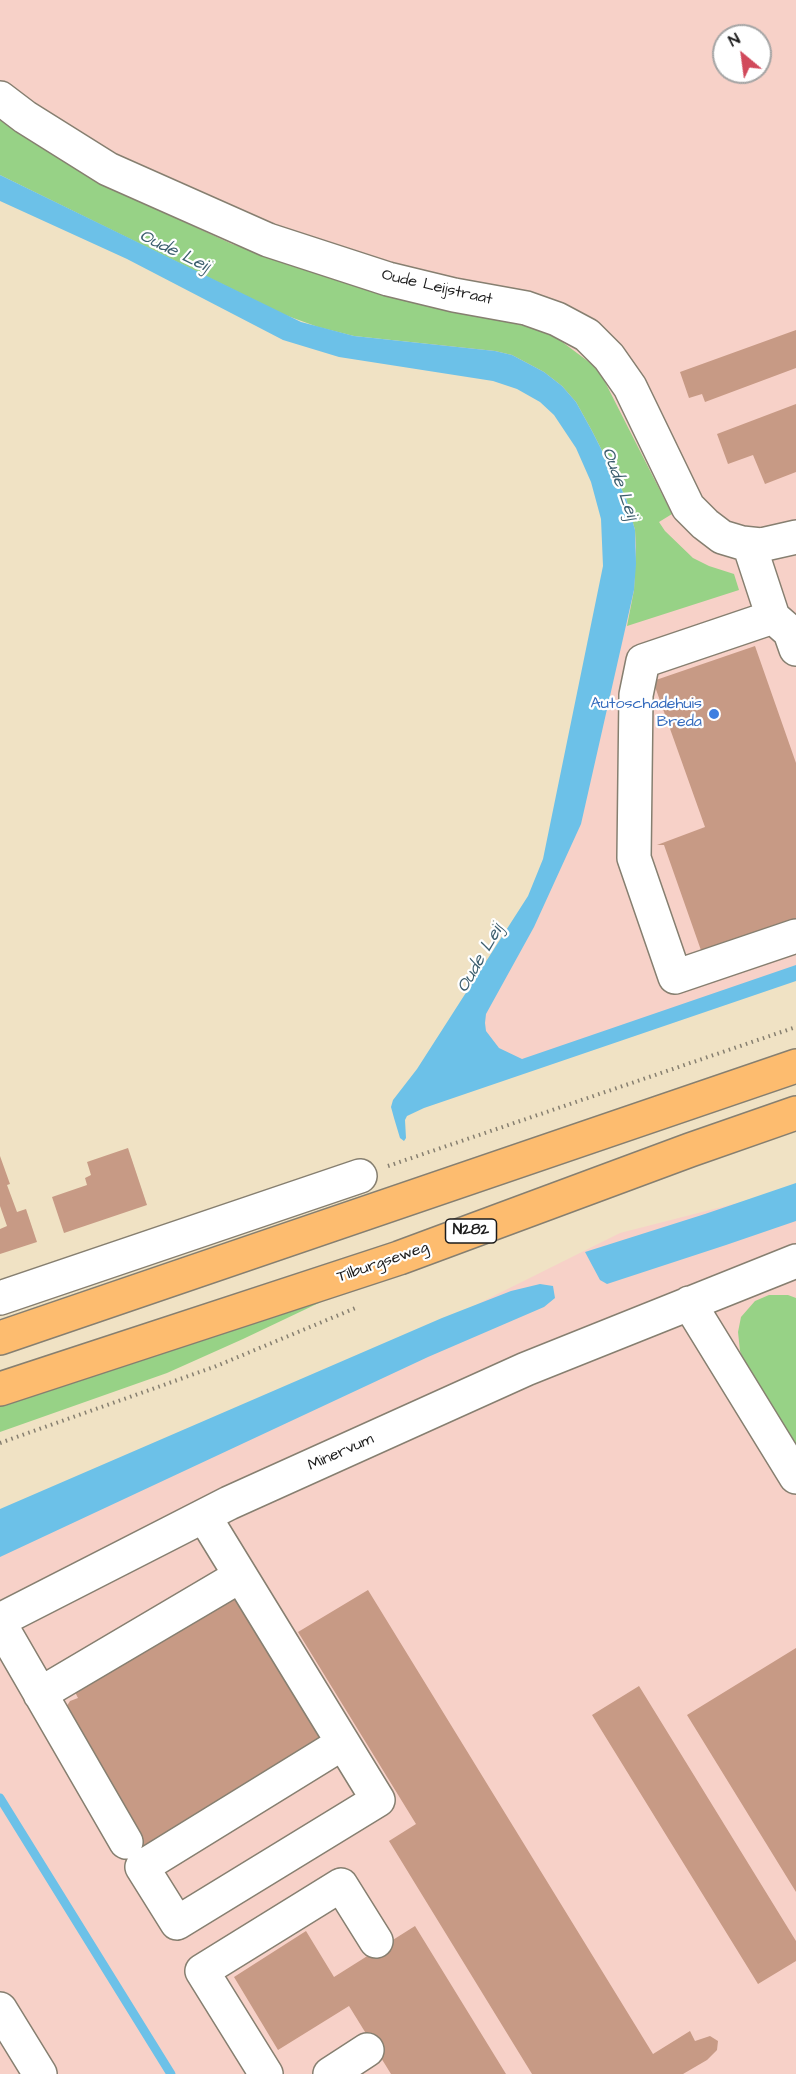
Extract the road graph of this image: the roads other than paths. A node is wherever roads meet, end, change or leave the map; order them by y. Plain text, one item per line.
1 (0, 98) edge
2 (796, 537) edge
3 (749, 544) junction
4 (773, 617) junction
5 (796, 649) edge
6 (796, 936) edge
7 (796, 1066) edge
8 (796, 1113) edge
9 (360, 1176) road end
10 (796, 1261) edge
11 (0, 1298) edge
12 (689, 1303) junction
13 (0, 1338) edge
14 (0, 1389) edge
15 (796, 1477) edge
16 (204, 1516) junction
17 (240, 1576) junction
18 (0, 1622) edge
19 (40, 1694) junction
20 (344, 1743) junction
21 (126, 1842) dead end
22 (376, 1941) dead end
23 (0, 2009) edge
24 (367, 2050) dead end
25 (40, 2074) edge
26 (266, 2074) edge
27 (330, 2074) edge

1 - 3 street, Oude Leijstraat
2 - 3 street, Oude Leijstraat
3 - 4 street
4 - 5 street
4 - 6 street
7 - 13 main road
8 - 14 main road, Tilburgseweg / N282
9 - 11 street
10 - 12 street, Minervum
12 - 15 street
12 - 16 street, Minervum
16 - 17 street
16 - 18 street, Minervum
17 - 19 street
17 - 20 street
18 - 19 street
19 - 21 street
20 - 20 street
22 - 26 street
23 - 25 street
24 - 27 street

